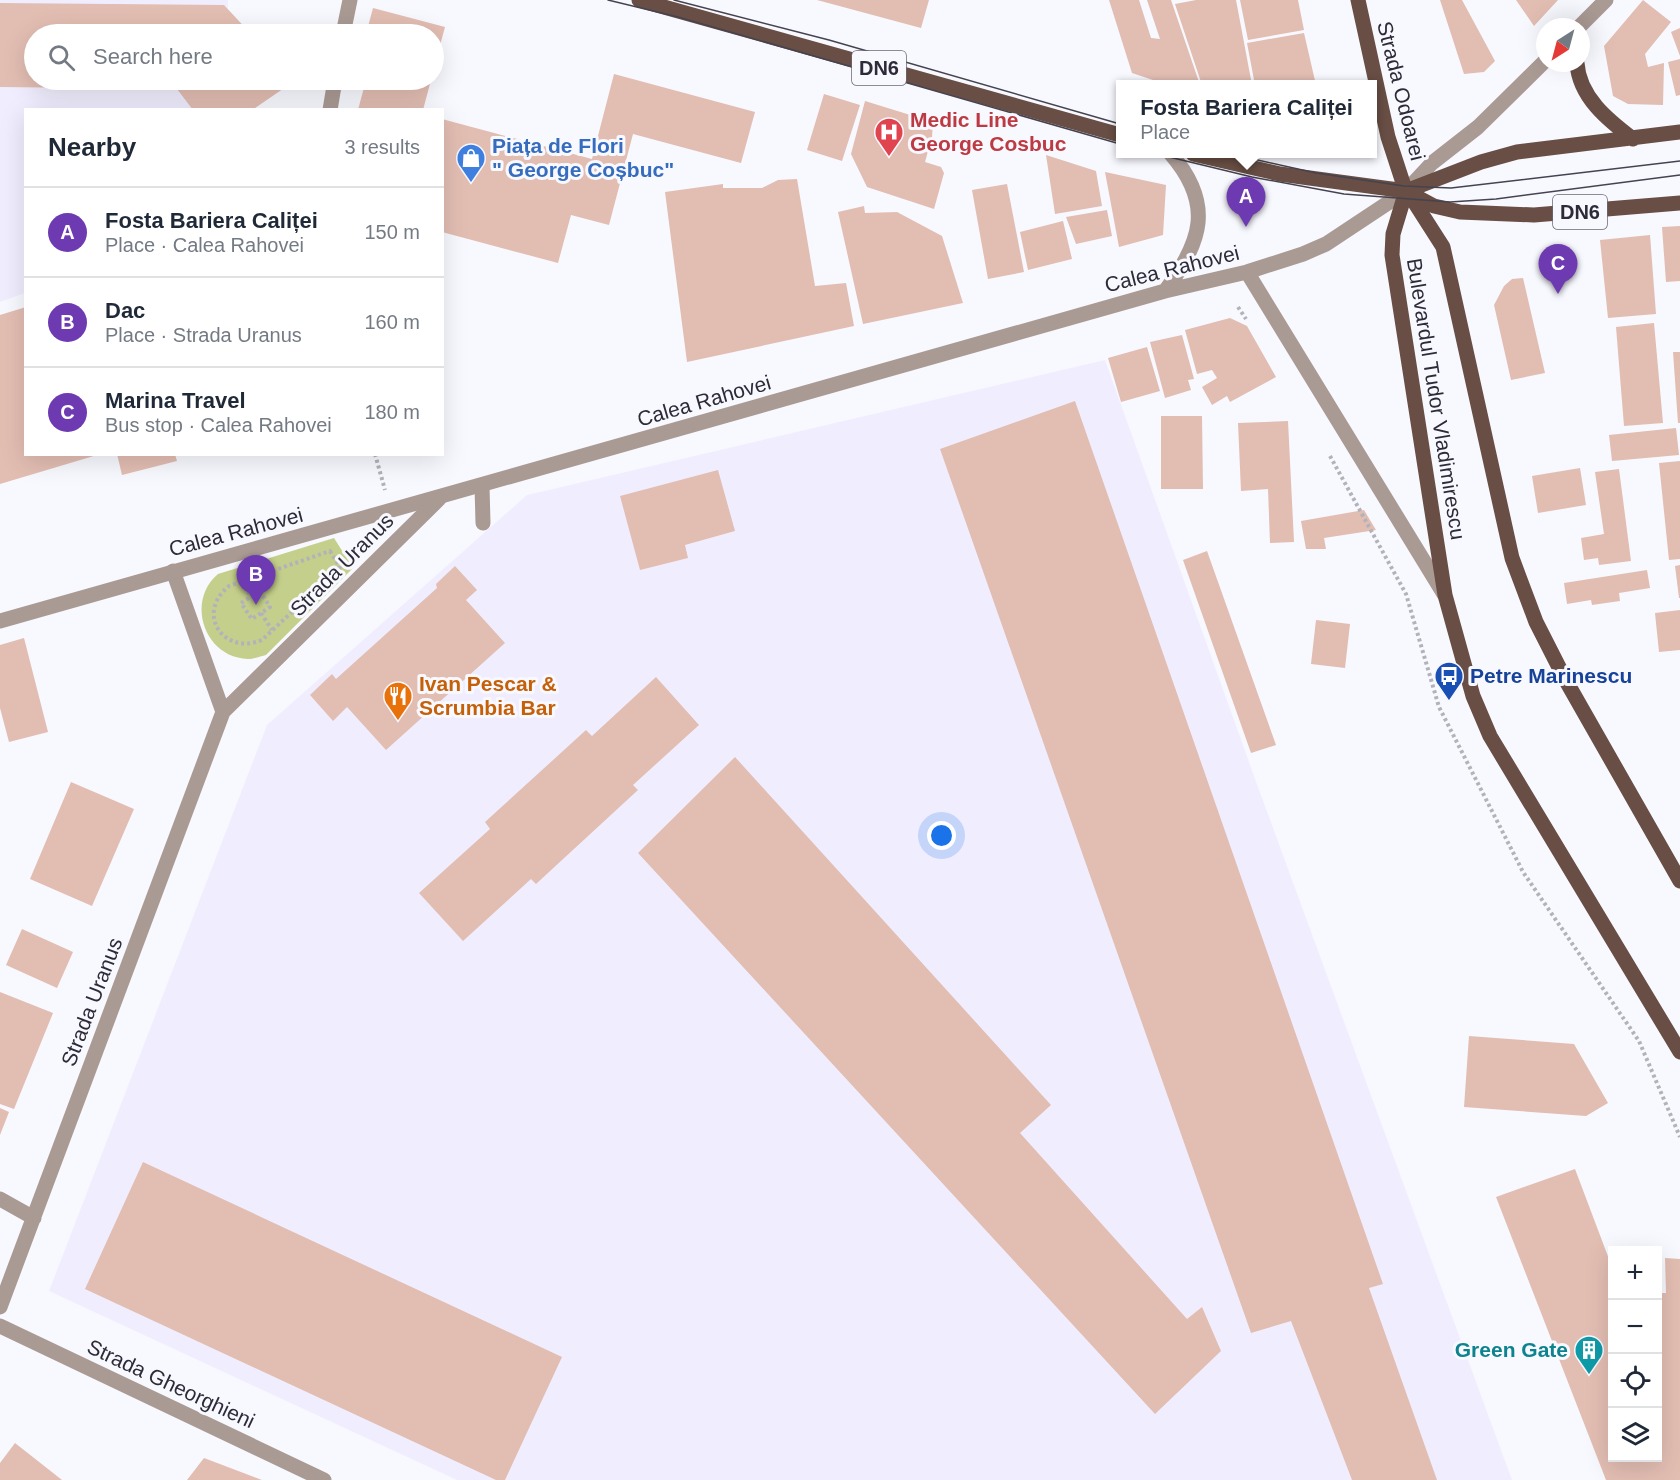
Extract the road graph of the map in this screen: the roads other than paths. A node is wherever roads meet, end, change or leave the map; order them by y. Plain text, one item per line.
1 (350, 0) edge
2 (639, 0) edge
3 (1358, 0) edge
4 (1606, 0) edge
5 (1588, 18) edge
6 (345, 24) edge
7 (1536, 70) edge
8 (1580, 72) edge
9 (1376, 80) edge
10 (1377, 87) edge
11 (333, 90) edge
12 (330, 108) edge
13 (1680, 132) edge
14 (1116, 134) edge
15 (1633, 139) junction
16 (1174, 158) edge
17 (1214, 158) edge
18 (1406, 191) junction
19 (1680, 203) edge
20 (1247, 272) junction
21 (1165, 291) junction
22 (482, 486) junction
23 (439, 499) junction
24 (483, 523) dead end
25 (173, 571) junction
26 (1445, 594) junction
27 (0, 621) edge
28 (223, 712) junction
29 (1680, 881) edge
30 (1680, 1052) edge
31 (0, 1199) edge
32 (34, 1218) junction
33 (0, 1307) edge
34 (0, 1326) edge
35 (324, 1480) edge

1 - 6 street
2 - 14 main road, DN6
3 - 9 main road, Strada Odoarei
4 - 5 street
7 - 18 street
8 - 15 main road
10 - 18 main road, Strada Odoarei
11 - 12 street
13 - 15 main road, Calea Rahovei / DN6
15 - 18 main road, Calea Rahovei / DN6
16 - 21 street
17 - 18 main road, DN6
18 - 19 main road, DN6
18 - 20 street, Calea Rahovei
18 - 26 main road, Bulevardul Tudor Vladimirescu
18 - 29 main road, Bulevardul Tudor Vladimirescu
20 - 21 street, Calea Rahovei
20 - 26 street
21 - 22 street, Calea Rahovei
22 - 23 street, Calea Rahovei
22 - 24 street
23 - 25 street, Calea Rahovei
23 - 28 street, Strada Uranus
25 - 27 street, Calea Rahovei
25 - 28 street
26 - 30 main road, Bulevardul Tudor Vladimirescu
28 - 32 street, Strada Uranus
31 - 32 street
32 - 33 street, Strada Uranus
34 - 35 street, Strada Gheorghieni

